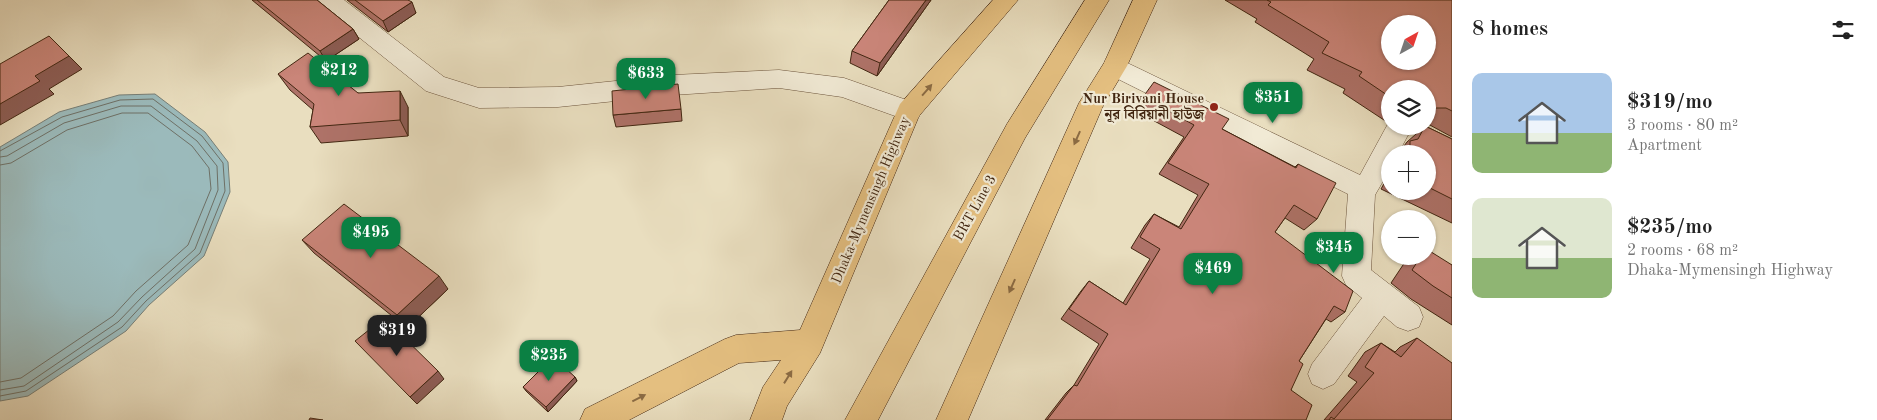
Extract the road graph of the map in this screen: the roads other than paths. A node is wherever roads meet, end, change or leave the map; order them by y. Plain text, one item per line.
1 (328, 0) edge
2 (1006, 0) edge
3 (1097, 0) edge
4 (1145, 0) edge
5 (1116, 66) junction
6 (909, 111) junction
7 (1395, 135) edge
8 (1422, 135) edge
9 (1428, 138) edge
10 (1362, 188) junction
11 (1382, 296) junction
12 (1408, 316) dead end
13 (809, 343) junction
14 (1323, 374) dead end
15 (596, 420) edge
16 (766, 420) edge
17 (861, 420) edge
18 (952, 420) edge

1 - 6 street
6 -> 2 highway, Dhaka-Mymensingh Highway
3 - 17 highway, BRT Line 3
4 - 5 highway
5 - 10 street
5 -> 18 highway
6 - 13 highway, Dhaka-Mymensingh Highway
7 - 10 street
8 - 9 street
10 - 11 street
11 - 12 street
11 - 14 street
15 -> 13 highway
16 -> 13 highway, Dhaka-Mymensingh Highway

